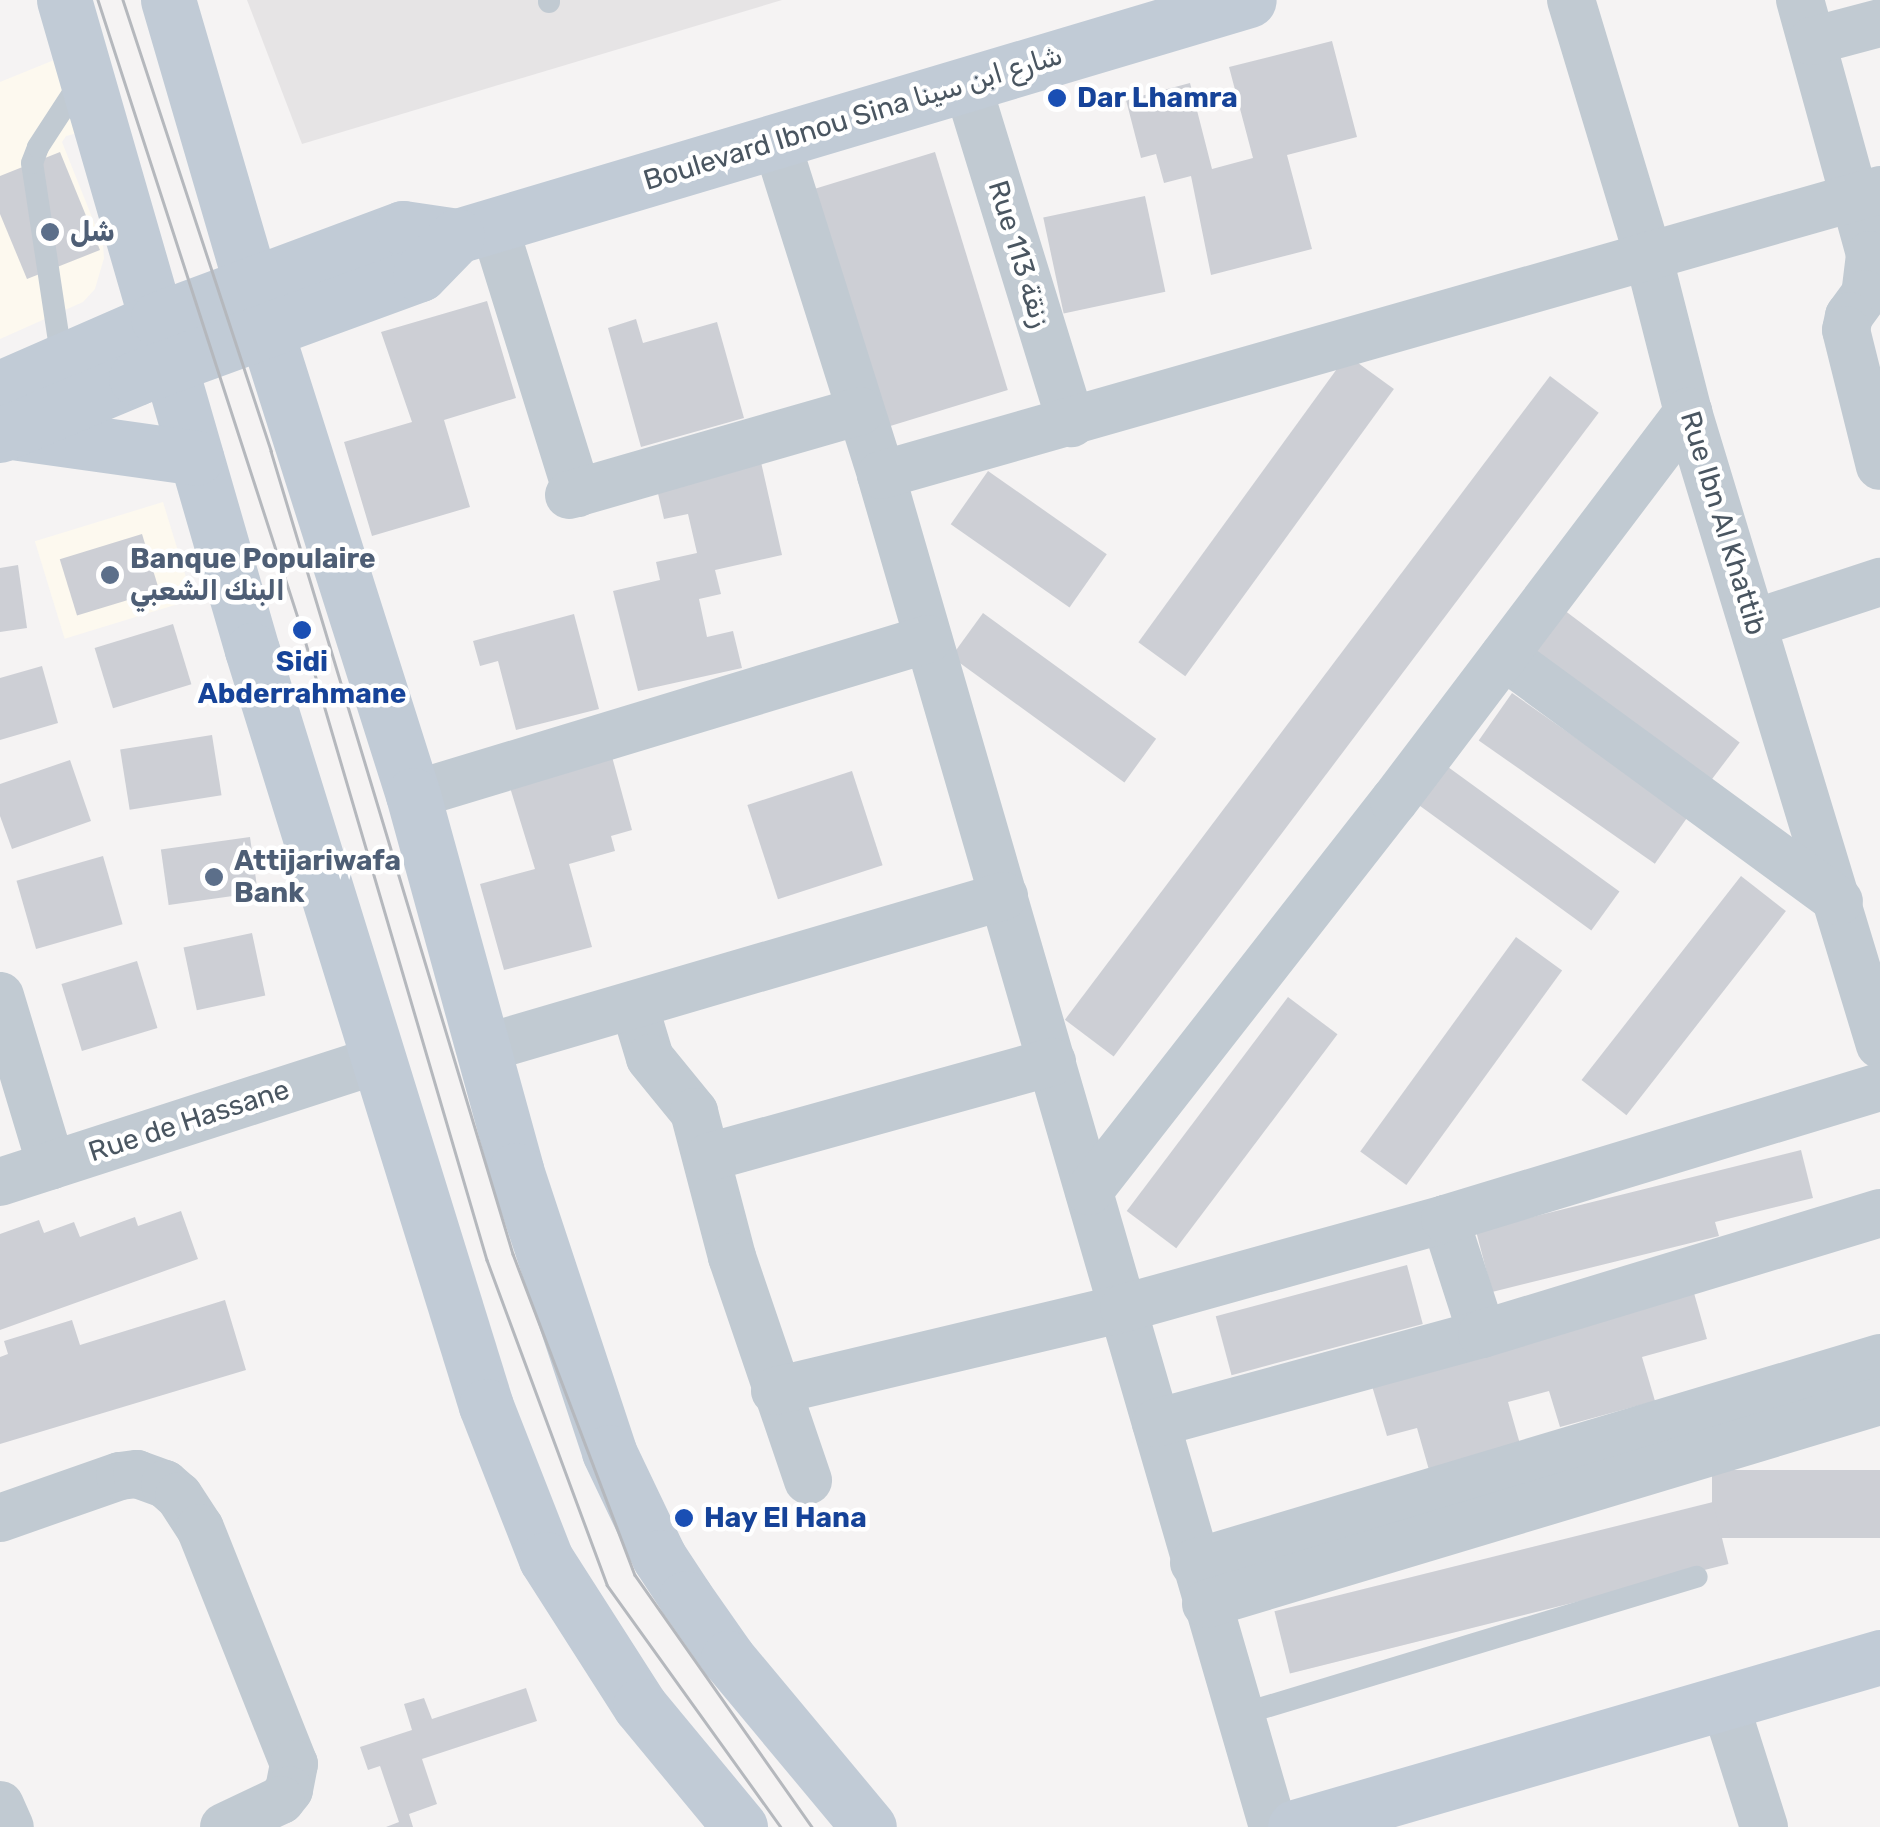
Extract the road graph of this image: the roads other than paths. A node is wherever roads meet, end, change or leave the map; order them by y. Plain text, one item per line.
1 (64, 0) edge
2 (168, 0) edge
3 (1249, 0) edge
4 (1571, 0) edge
5 (1806, 21) edge
6 (1880, 22) edge
7 (86, 73) junction
8 (967, 84) junction
9 (776, 141) junction
10 (1868, 193) edge
11 (476, 231) junction
12 (1648, 255) junction
13 (259, 306) junction
14 (164, 342) junction
15 (62, 361) junction
16 (860, 411) junction
17 (1688, 412) junction
18 (3, 418) edge
19 (1071, 423) junction
20 (196, 458) junction
21 (1880, 466) edge
22 (881, 475) junction
23 (1880, 582) edge
24 (1755, 622) junction
25 (928, 639) junction
26 (1504, 656) junction
27 (412, 795) junction
28 (1004, 896) junction
29 (1838, 901) junction
30 (0, 996) edge
31 (634, 1005) junction
32 (1880, 1045) edge
33 (482, 1048) junction
34 (378, 1060) junction
35 (1052, 1062) junction
36 (1880, 1088) edge
37 (709, 1157) junction
38 (51, 1165) junction
39 (0, 1182) edge
40 (1088, 1190) junction
41 (1880, 1213) edge
42 (1445, 1218) junction
43 (1124, 1308) junction
44 (1482, 1334) junction
45 (1880, 1358) edge
46 (775, 1391) junction
47 (1880, 1401) edge
48 (1156, 1424) junction
49 (1711, 1429) junction
50 (808, 1480) dead end
51 (0, 1518) edge
52 (1696, 1577) dead end
53 (1200, 1584) junction
54 (1880, 1657) edge
55 (1726, 1704) junction
56 (1239, 1715) junction
57 (0, 1805) edge
58 (10, 1827) edge
59 (224, 1827) edge
60 (740, 1827) edge
61 (868, 1827) edge
62 (1272, 1827) edge
63 (1295, 1827) edge
64 (1764, 1827) edge

1 - 7 main road
2 - 13 main road
3 - 8 main road, Boulevard Ibnou Sina شارع ابن سينا
4 - 12 street, Rue Ibn Al Khattib
5 - 6 street
5 - 10 street
7 - 14 main road
7 - 15 lane
8 - 9 main road, Boulevard Ibnou Sina شارع ابن سينا
8 - 19 street, Rue 113 زنقة
9 - 11 main road, Boulevard Ibnou Sina شارع ابن سينا
9 - 16 street
10 - 12 street
10 - 21 street
11 - 13 main road, Boulevard Ibnou Sina شارع ابن سينا
11 - 16 street
12 - 17 street, Rue Ibn Al Khattib
12 - 19 street
13 - 14 main road, Boulevard Ibnou Sina شارع ابن سينا
13 - 27 main road
14 - 15 main road, Boulevard Ibnou Sina شارع ابن سينا
14 - 18 main road, Boulevard Ibnou Sina شارع ابن سينا
14 - 20 main road
15 - 18 main road, Boulevard Ibnou Sina شارع ابن سينا
16 - 22 street
17 - 24 street, Rue Ibn Al Khattib
17 - 26 street
18 - 20 main road
19 - 22 street
20 - 34 main road
22 - 25 street
23 - 24 street
24 - 29 street, Rue Ibn Al Khattib
25 - 27 street
25 - 28 street
26 - 29 street
26 - 40 street
27 - 33 main road
28 - 31 street
28 - 35 street
29 - 32 street, Rue Ibn Al Khattib
30 - 38 street
31 - 33 street
31 - 37 street
33 - 61 main road
34 - 38 street, Rue de Hassane
34 - 60 main road
35 - 37 street
35 - 40 street
36 - 42 street
37 - 46 street
38 - 39 street, Rue de Hassane
40 - 43 street
41 - 44 street
42 - 43 street
42 - 44 street
43 - 46 street
43 - 48 street
44 - 48 street
45 - 49 street
46 - 50 street
47 - 49 street
48 - 53 street
49 - 53 street
51 - 59 street
52 - 56 lane
53 - 56 street
54 - 55 main road
55 - 63 main road
55 - 64 street
56 - 62 street
57 - 58 street

